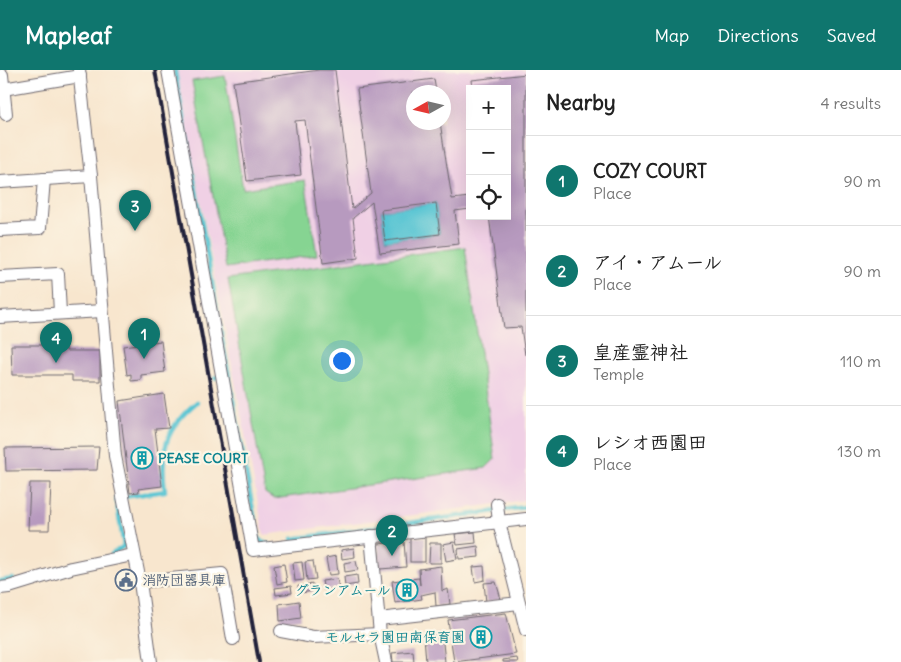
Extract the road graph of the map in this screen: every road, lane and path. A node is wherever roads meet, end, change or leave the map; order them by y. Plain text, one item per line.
1 (168, 70) edge
2 (80, 73) edge
3 (2, 75) dead end
4 (3, 89) junction
5 (6, 114) dead end
6 (91, 176) junction
7 (44, 179) junction
8 (0, 182) edge
9 (0, 230) edge
10 (0, 277) edge
11 (102, 311) junction
12 (60, 313) junction
13 (0, 318) edge
14 (498, 512) junction
15 (526, 519) edge
16 (371, 536) junction
17 (134, 555) junction
18 (140, 582) junction
19 (0, 588) edge
20 (522, 608) edge
21 (379, 620) junction
22 (526, 630) edge
23 (280, 631) dead end
24 (380, 634) junction
25 (233, 639) dead end
26 (152, 662) edge
27 (386, 662) edge

1 - 16 street
2 - 4 street
2 - 6 street
3 - 4 street
4 - 5 street
6 - 7 street
6 - 11 street
7 - 8 street
7 - 9 street
10 - 12 street
11 - 12 street
11 - 17 street
12 - 13 street
14 - 15 street
14 - 16 street
14 - 20 street
16 - 21 street
17 - 18 street
17 - 19 street
18 - 25 street
18 - 26 street
20 - 21 street
20 - 22 street
21 - 24 street
23 - 24 street
24 - 27 street

